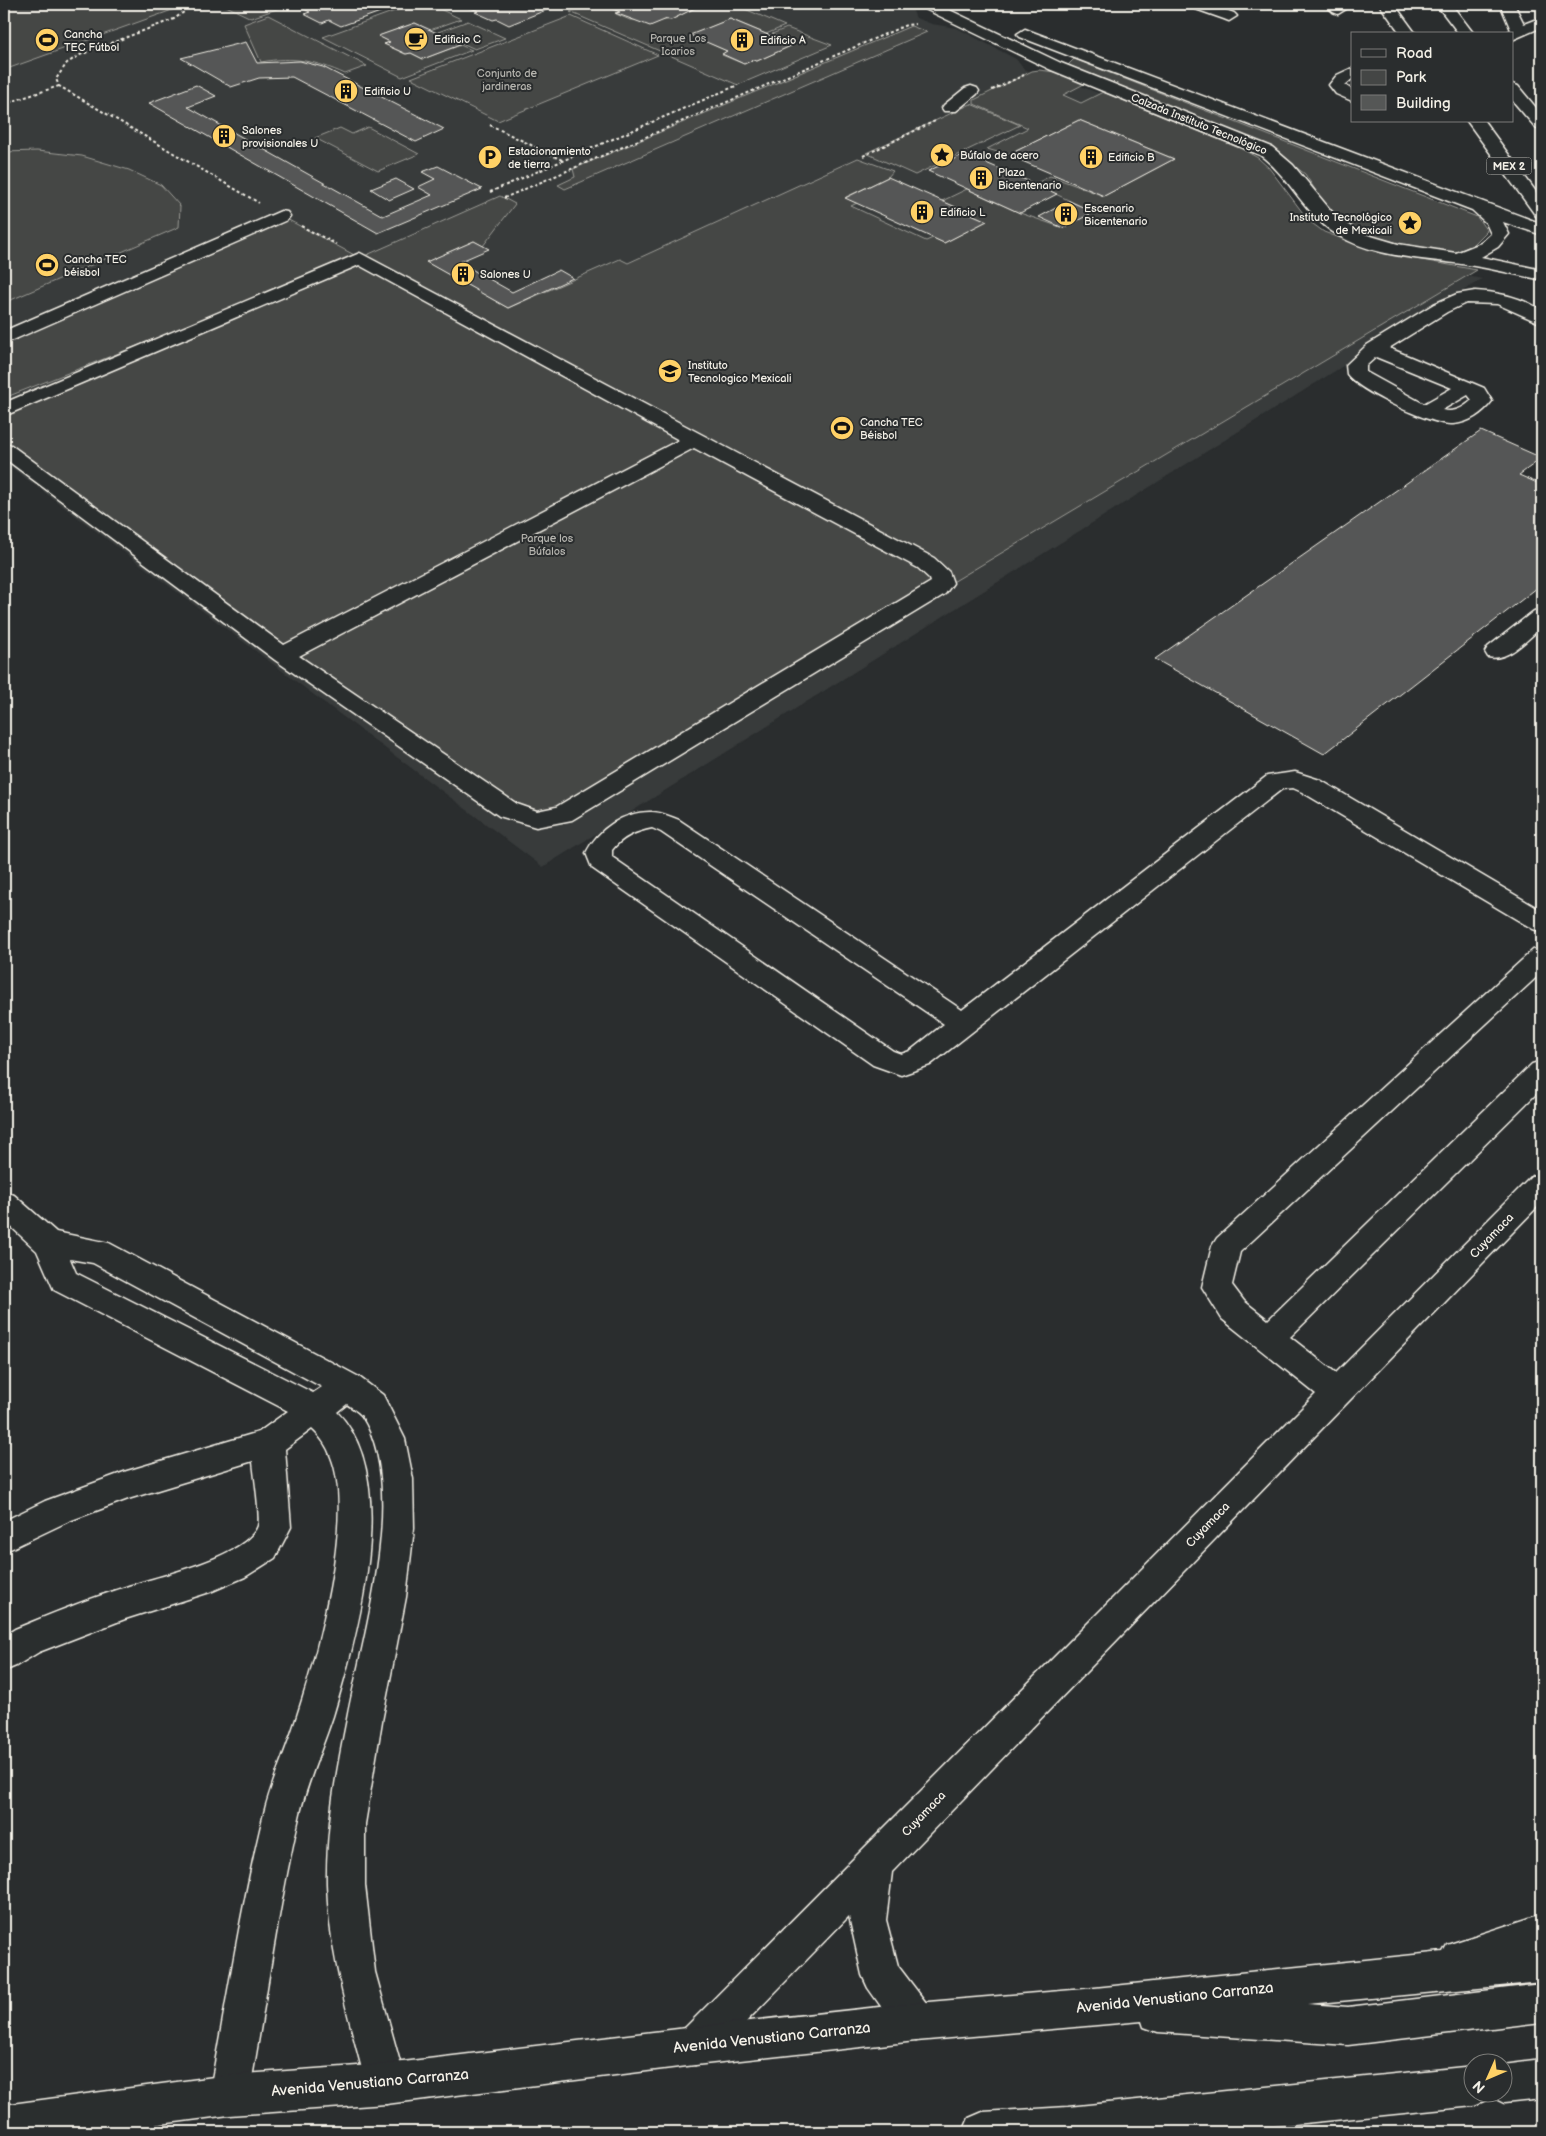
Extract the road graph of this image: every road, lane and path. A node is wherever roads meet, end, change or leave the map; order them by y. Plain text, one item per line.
1 (177, 4) edge
2 (926, 4) edge
3 (946, 4) edge
4 (1194, 4) edge
5 (1386, 4) edge
6 (1443, 4) edge
7 (1507, 4) edge
8 (1229, 16) dead end
9 (1542, 21) edge
10 (920, 23) dead end
11 (1407, 32) edge
12 (1465, 32) edge
13 (1516, 33) edge
14 (1079, 55) junction
15 (1055, 66) junction
16 (1351, 74) edge
17 (59, 86) junction
18 (738, 86) dead end
19 (971, 91) dead end
20 (1514, 91) edge
21 (1351, 96) edge
22 (4, 104) edge
23 (950, 108) dead end
24 (938, 120) dead end
25 (1476, 122) edge
26 (490, 125) dead end
27 (1542, 125) edge
28 (863, 156) dead end
29 (564, 162) junction
30 (490, 192) dead end
31 (504, 198) dead end
32 (1478, 206) junction
33 (1542, 212) edge
34 (281, 216) junction
35 (1542, 230) edge
36 (360, 258) junction
37 (1457, 258) junction
38 (1542, 275) edge
39 (1542, 318) edge
40 (4, 338) edge
41 (1374, 350) junction
42 (4, 410) edge
43 (694, 440) junction
44 (4, 449) edge
45 (1542, 616) edge
46 (1496, 652) dead end
47 (283, 656) junction
48 (1542, 923) edge
49 (1542, 957) edge
50 (963, 1024) junction
51 (1542, 1071) edge
52 (1542, 1184) edge
53 (4, 1203) edge
54 (48, 1243) junction
55 (1268, 1338) junction
56 (348, 1386) junction
57 (1338, 1393) junction
58 (314, 1411) junction
59 (268, 1443) junction
60 (4, 1537) edge
61 (4, 1655) edge
62 (874, 1866) junction
63 (1542, 1933) edge
64 (1542, 1963) edge
65 (1409, 1974) junction
66 (1542, 2003) edge
67 (1085, 2008) junction
68 (916, 2022) junction
69 (695, 2046) junction
70 (1542, 2079) edge
71 (1514, 2082) edge
72 (386, 2084) junction
73 (1464, 2087) edge
74 (229, 2095) junction
75 (4, 2125) edge
76 (983, 2132) edge

1 - 17 path
2 - 15 street, Calzada Instituto Tecnológico
3 - 14 street, Calzada Instituto Tecnológico
4 - 8 street
5 - 11 street
6 - 12 street
7 - 13 street
9 - 13 street
10 - 31 path
14 - 15 street
14 - 32 street, Calzada Instituto Tecnológico
15 - 37 street, Calzada Instituto Tecnológico
16 - 21 street
17 - 22 path
17 - 34 path
18 - 29 path
19 - 23 street
20 - 27 street
24 - 28 path
25 - 33 street, MEX 2
26 - 29 path
29 - 30 path
32 - 35 street, Calzada Instituto Tecnológico
32 - 37 street
34 - 36 path
34 - 40 street
36 - 42 street
36 - 43 street
37 - 38 street, Calzada Instituto Tecnológico
39 - 41 street
41 - 41 street
43 - 47 street
43 - 47 street
44 - 47 street
45 - 46 street
48 - 50 street
49 - 55 street
50 - 50 street
51 - 55 street
52 - 57 street, Cuyamaca
53 - 54 street
54 - 56 street
54 - 58 street
55 - 57 street
56 - 58 street
56 - 72 street
57 - 62 street, Cuyamaca
58 - 59 street
58 - 74 street
59 - 60 street
59 - 61 street
62 - 68 street
62 - 69 street, Cuyamaca
63 - 65 street
64 - 65 street, Avenida Venustiano Carranza
65 - 67 street, Avenida Venustiano Carranza
66 - 67 street
67 - 68 street, Avenida Venustiano Carranza
68 - 69 street, Avenida Venustiano Carranza
69 - 72 street, Avenida Venustiano Carranza
70 - 71 street
72 - 74 street, Avenida Venustiano Carranza
73 - 76 street
74 - 75 street, Avenida Venustiano Carranza

